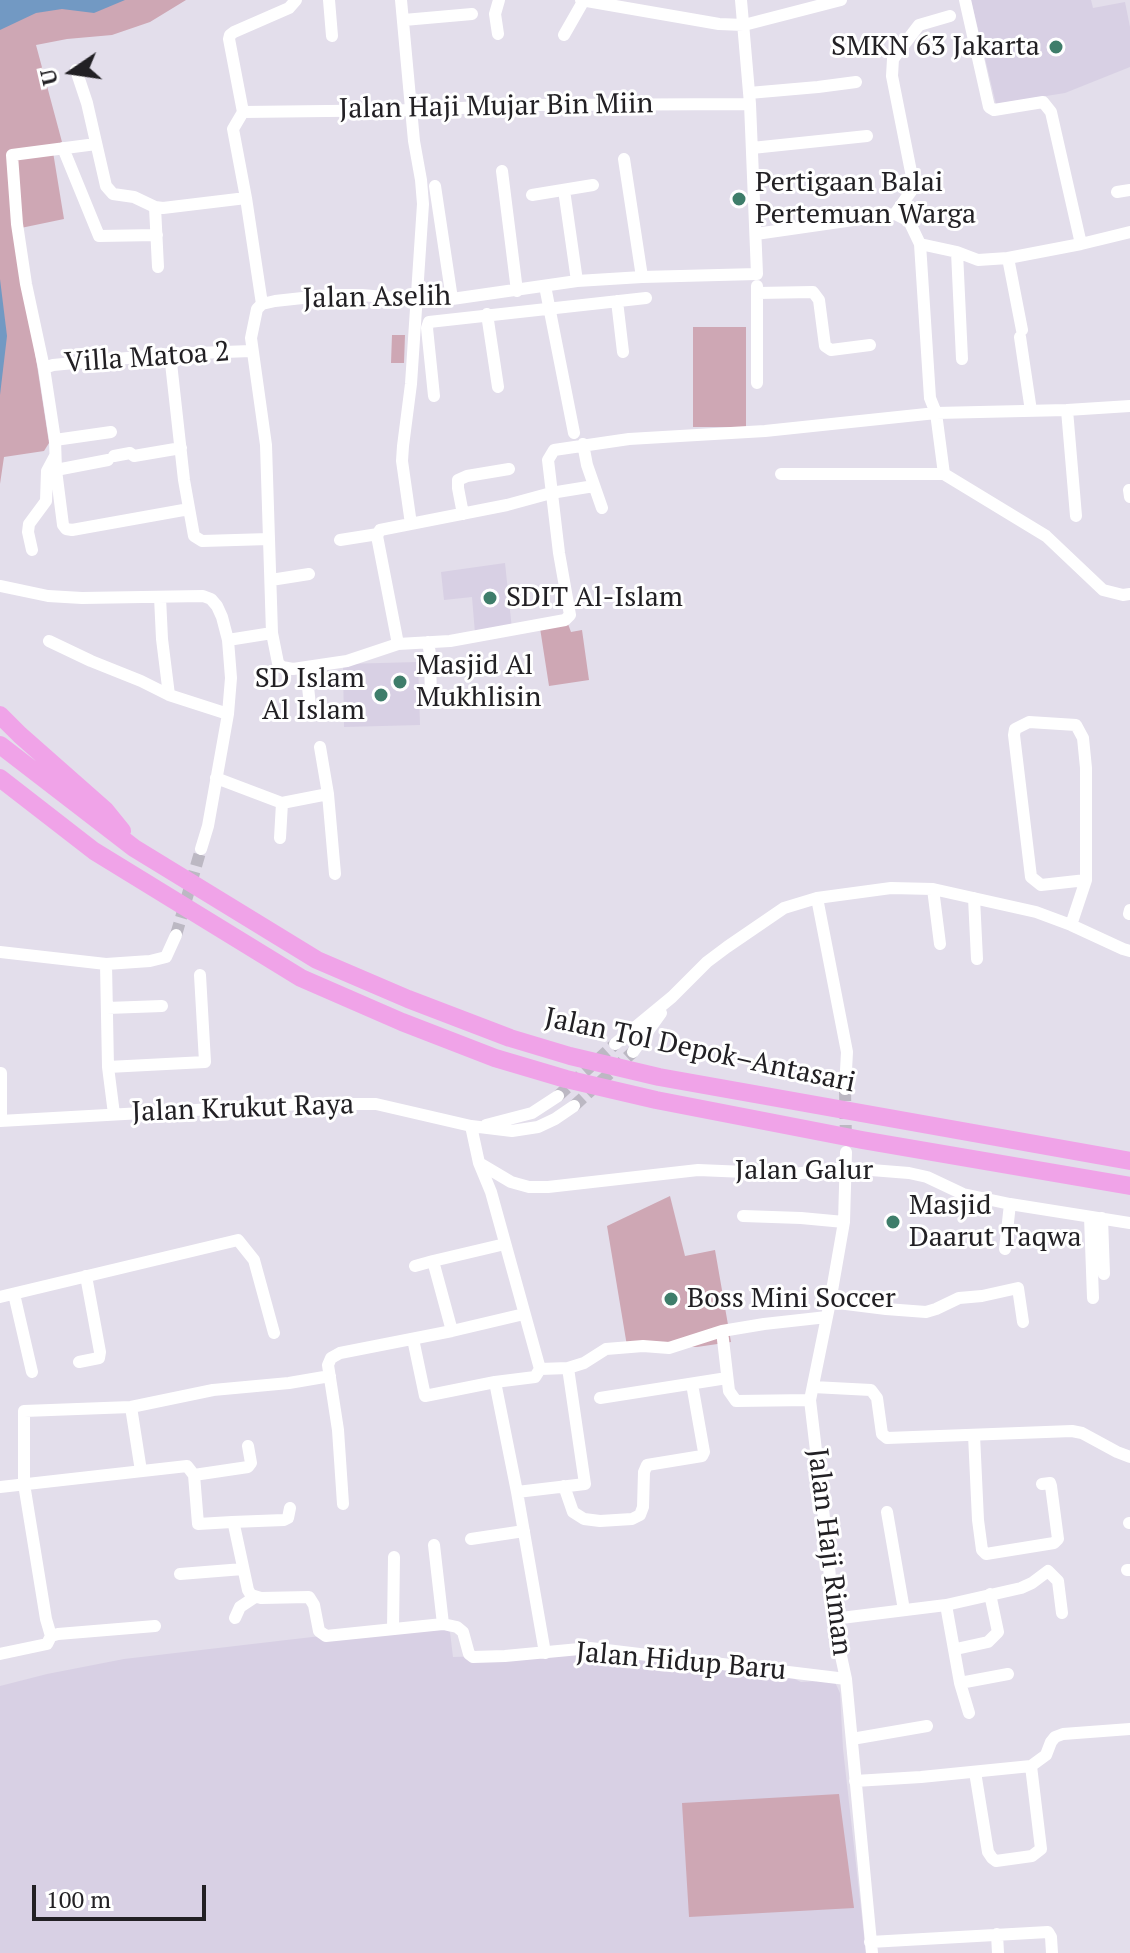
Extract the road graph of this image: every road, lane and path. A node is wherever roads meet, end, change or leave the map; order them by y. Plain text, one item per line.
1 (296, 0) edge
2 (329, 0) edge
3 (401, 0) edge
4 (499, 0) edge
5 (582, 0) edge
6 (741, 0) edge
7 (841, 0) edge
8 (965, 0) edge
9 (472, 14) dead end
10 (950, 16) dead end
11 (404, 20) junction
12 (744, 25) junction
13 (498, 34) dead end
14 (564, 35) dead end
15 (332, 36) dead end
16 (76, 70) dead end
17 (856, 82) dead end
18 (750, 98) junction
19 (411, 110) junction
20 (243, 112) junction
21 (867, 136) dead end
22 (96, 144) junction
23 (63, 148) junction
24 (752, 148) junction
25 (624, 159) dead end
26 (502, 171) dead end
27 (593, 185) dead end
28 (435, 186) dead end
29 (564, 190) junction
30 (532, 195) dead end
31 (246, 198) junction
32 (155, 207) junction
33 (895, 214) junction
34 (1130, 232) edge
35 (756, 234) junction
36 (157, 235) junction
37 (920, 244) junction
38 (1081, 244) junction
39 (957, 252) junction
40 (1008, 258) junction
41 (158, 267) dead end
42 (757, 274) junction
43 (642, 277) junction
44 (577, 281) junction
45 (545, 286) junction
46 (517, 291) junction
47 (757, 293) junction
48 (646, 298) dead end
49 (452, 299) junction
50 (416, 300) junction
51 (617, 301) junction
52 (262, 304) junction
53 (549, 308) junction
54 (487, 314) junction
55 (870, 345) dead end
56 (251, 351) junction
57 (623, 352) dead end
58 (170, 354) junction
59 (962, 359) dead end
60 (44, 368) junction
61 (757, 383) dead end
62 (498, 387) dead end
63 (434, 396) dead end
64 (1130, 406) edge
65 (1067, 410) junction
66 (1031, 411) junction
67 (936, 413) junction
68 (111, 432) dead end
69 (55, 440) junction
70 (578, 441) junction
71 (181, 448) junction
72 (56, 463) junction
73 (509, 469) dead end
74 (781, 474) dead end
75 (944, 474) junction
76 (594, 486) junction
77 (1129, 490) edge
78 (551, 493) junction
79 (1130, 497) edge
80 (602, 508) dead end
81 (189, 509) junction
82 (463, 514) junction
83 (1076, 516) dead end
84 (411, 524) junction
85 (377, 535) junction
86 (269, 539) junction
87 (340, 540) dead end
88 (32, 550) dead end
89 (309, 574) dead end
90 (271, 580) junction
91 (1, 586) edge
92 (1130, 594) edge
93 (160, 597) junction
94 (272, 633) junction
95 (228, 640) junction
96 (49, 641) dead end
97 (428, 642) junction
98 (398, 644) junction
99 (306, 668) junction
100 (169, 695) junction
101 (490, 695) dead end
102 (228, 714) junction
103 (0, 715) edge
104 (311, 715) dead end
105 (0, 745) edge
106 (320, 747) dead end
107 (0, 778) edge
108 (216, 780) junction
109 (0, 793) edge
110 (328, 794) junction
111 (282, 803) junction
112 (280, 838) dead end
113 (134, 848) junction
114 (201, 849) tunnel mouth
115 (94, 851) junction
116 (335, 874) dead end
117 (1086, 880) junction
118 (933, 889) junction
119 (817, 898) junction
120 (974, 898) junction
121 (1071, 925) junction
122 (176, 935) tunnel mouth
123 (940, 944) dead end
124 (1130, 951) edge
125 (0, 952) edge
126 (977, 959) dead end
127 (106, 964) junction
128 (200, 975) dead end
129 (672, 997) junction
130 (162, 1006) dead end
131 (107, 1008) junction
132 (615, 1044) tunnel mouth
133 (633, 1052) tunnel mouth
134 (108, 1067) junction
135 (1, 1073) edge
136 (845, 1089) tunnel mouth
137 (558, 1096) tunnel mouth
138 (574, 1106) tunnel mouth
139 (114, 1114) junction
140 (1, 1121) edge
141 (477, 1126) junction
142 (846, 1152) tunnel mouth
143 (1130, 1161) edge
144 (479, 1163) junction
145 (846, 1168) junction
146 (1130, 1186) edge
147 (1010, 1204) junction
148 (743, 1216) dead end
149 (1096, 1218) junction
150 (844, 1222) junction
151 (1130, 1223) edge
152 (505, 1244) junction
153 (1005, 1249) dead end
154 (433, 1261) junction
155 (415, 1266) dead end
156 (1104, 1274) dead end
157 (86, 1276) junction
158 (14, 1294) junction
159 (0, 1297) edge
160 (1093, 1298) dead end
161 (830, 1302) junction
162 (524, 1314) junction
163 (827, 1317) junction
164 (1023, 1322) dead end
165 (452, 1331) junction
166 (722, 1331) junction
167 (274, 1333) dead end
168 (413, 1339) junction
169 (79, 1362) dead end
170 (568, 1368) junction
171 (540, 1369) junction
172 (32, 1372) dead end
173 (330, 1376) junction
174 (727, 1378) junction
175 (495, 1382) junction
176 (692, 1384) junction
177 (812, 1394) junction
178 (600, 1398) dead end
179 (131, 1407) junction
180 (974, 1435) junction
181 (248, 1446) dead end
182 (1130, 1457) edge
183 (141, 1471) junction
184 (194, 1475) junction
185 (24, 1484) junction
186 (1042, 1484) dead end
187 (564, 1486) junction
188 (0, 1487) edge
189 (517, 1492) junction
190 (343, 1504) dead end
191 (290, 1508) dead end
192 (887, 1512) dead end
193 (232, 1522) junction
194 (198, 1524) junction
195 (184, 1530) dead end
196 (524, 1531) junction
197 (471, 1539) dead end
198 (434, 1545) dead end
199 (394, 1557) dead end
200 (243, 1569) junction
201 (180, 1574) dead end
202 (990, 1594) junction
203 (255, 1597) junction
204 (946, 1605) junction
205 (904, 1610) junction
206 (1062, 1613) dead end
207 (235, 1618) dead end
208 (833, 1619) junction
209 (443, 1624) junction
210 (155, 1626) dead end
211 (393, 1629) junction
212 (51, 1636) junction
213 (956, 1649) junction
214 (545, 1653) junction
215 (0, 1654) edge
216 (1008, 1674) dead end
217 (846, 1679) junction
218 (960, 1683) junction
219 (969, 1713) dead end
220 (927, 1726) dead end
221 (1130, 1729) edge
222 (852, 1739) junction
223 (1031, 1766) junction
224 (975, 1772) junction
225 (855, 1781) junction
226 (997, 1934) junction
227 (871, 1948) edge
228 (998, 1953) edge
229 (1052, 1953) edge

1 - 20 street
2 - 15 street
3 - 11 street
4 - 13 street
5 - 12 street
5 - 14 street
6 - 12 street
7 - 12 street
8 - 38 street
9 - 11 street
10 - 33 street
11 - 19 street
12 - 18 street
16 - 22 street
17 - 18 street, Jalan Haji Mujar Bin Miin
18 - 19 street, Jalan Haji Mujar Bin Miin
18 - 24 street
19 - 20 street, Jalan Haji Mujar Bin Miin
19 - 50 street
20 - 31 street
21 - 24 street
22 - 23 street
22 - 32 street
23 - 36 street
23 - 60 street
24 - 35 street
25 - 43 street
26 - 46 street
27 - 29 street
28 - 49 street
29 - 30 street
29 - 44 street
31 - 32 street
31 - 52 street
32 - 36 street
33 - 35 street
33 - 37 street
34 - 38 street
35 - 42 street
36 - 41 street
37 - 39 street
37 - 67 street
38 - 40 street
39 - 40 street
39 - 59 street
40 - 66 street
42 - 43 street, Jalan Aselih
42 - 47 street
43 - 44 street, Jalan Aselih
44 - 45 street, Jalan Aselih
45 - 46 street, Jalan Aselih
45 - 53 street
46 - 49 street, Jalan Aselih
47 - 55 street
47 - 61 street
48 - 51 street
49 - 50 street, Jalan Aselih
50 - 52 street, Jalan Aselih
50 - 84 street
51 - 53 street
51 - 57 street
52 - 56 street, Jalan Aselih
53 - 54 street
53 - 70 street
54 - 62 street
54 - 63 street
56 - 58 street, Villa Matoa 2
56 - 86 street, Jalan Aselih
58 - 60 street, Villa Matoa 2
58 - 71 street
60 - 69 street
64 - 65 street
65 - 66 street
65 - 83 street
66 - 67 street
67 - 70 street
67 - 75 street
68 - 69 street
69 - 72 street
70 - 76 street
70 - 78 street
71 - 72 street
71 - 81 street
72 - 81 street
72 - 88 street
73 - 82 street
74 - 75 street
75 - 92 street
76 - 78 street
76 - 80 street
77 - 79 street
78 - 82 street
78 - 97 street
81 - 86 street
82 - 84 street
84 - 85 street
85 - 87 street
85 - 98 street
86 - 90 street, Jalan Aselih
89 - 90 street
90 - 94 street, Jalan Aselih
91 - 93 street
93 - 95 street
93 - 100 street
94 - 95 street
94 - 99 street, Jalan Aselih
95 - 102 street
96 - 100 street
97 - 98 street
97 - 101 street
98 - 99 street
99 - 104 street
100 - 102 street
102 - 108 street
103 - 113 highway
105 - 113 highway, Jalan Tol Depok–Antasari
106 - 110 street
107 - 115 highway, Jalan Tol Depok–Antasari
108 - 111 street
108 - 114 street
109 - 115 highway
110 - 111 street
110 - 116 street
111 - 112 street
113 - 143 highway, Jalan Tol Depok–Antasari
115 - 146 highway, Jalan Tol Depok–Antasari
117 - 117 street
117 - 121 street
118 - 119 street
118 - 120 street
118 - 123 street
119 - 129 street
119 - 136 street
120 - 121 street
120 - 126 street
121 - 124 street
122 - 127 street
125 - 127 street
127 - 131 street
128 - 134 street
129 - 132 street
129 - 133 street
130 - 131 street
131 - 134 street
134 - 139 street
135 - 140 street
137 - 141 street, Jalan Krukut Raya
138 - 141 street, Jalan Krukut Raya
139 - 140 street, Jalan Krukut Raya
139 - 141 street, Jalan Krukut Raya
141 - 144 street
142 - 145 street, Jalan Haji Riman
144 - 145 street, Jalan Galur
144 - 152 street
145 - 147 street, Jalan Galur
145 - 150 street, Jalan Haji Riman
147 - 149 street, Jalan Galur
147 - 153 street
148 - 150 street
149 - 151 street, Jalan Galur
149 - 156 street
149 - 160 street
150 - 161 street, Jalan Haji Riman
152 - 154 street
152 - 162 street
154 - 155 street
154 - 165 street
157 - 158 street
157 - 167 street
157 - 169 street
158 - 159 street
158 - 172 street
161 - 163 street, Jalan Haji Riman
161 - 164 street
162 - 165 street
162 - 171 street
163 - 166 street
163 - 177 street, Jalan Haji Riman
165 - 168 street
166 - 170 street
166 - 174 street
168 - 173 street
168 - 175 street
170 - 171 street
170 - 187 street
171 - 175 street
173 - 179 street
173 - 190 street
174 - 176 street
174 - 177 street
175 - 189 street
176 - 178 street
176 - 187 street
177 - 180 street
177 - 208 street, Jalan Haji Riman
179 - 183 street
179 - 185 street
180 - 182 street
180 - 186 street
181 - 184 street
183 - 184 street
183 - 185 street
184 - 194 street
185 - 188 street
185 - 212 street
187 - 189 street
189 - 196 street
191 - 193 street
192 - 205 street
193 - 194 street
193 - 200 street
194 - 195 street
196 - 197 street
196 - 214 street
198 - 209 street
199 - 211 street
200 - 201 street
200 - 203 street
202 - 204 street
202 - 206 street
202 - 213 street
203 - 207 street
203 - 211 street
204 - 205 street
204 - 213 street
205 - 208 street
208 - 217 street, Jalan Haji Riman
209 - 211 street
209 - 214 street, Jalan Hidup Baru
210 - 212 street
212 - 215 street
213 - 218 street
214 - 217 street, Jalan Hidup Baru
216 - 218 street
217 - 222 street, Jalan Haji Riman
218 - 219 street
220 - 222 street
221 - 223 street
222 - 225 street, Jalan Haji Riman
223 - 224 street
223 - 224 street
224 - 225 street
225 - 227 street, Jalan Haji Riman
226 - 227 street
226 - 228 street
226 - 229 street

